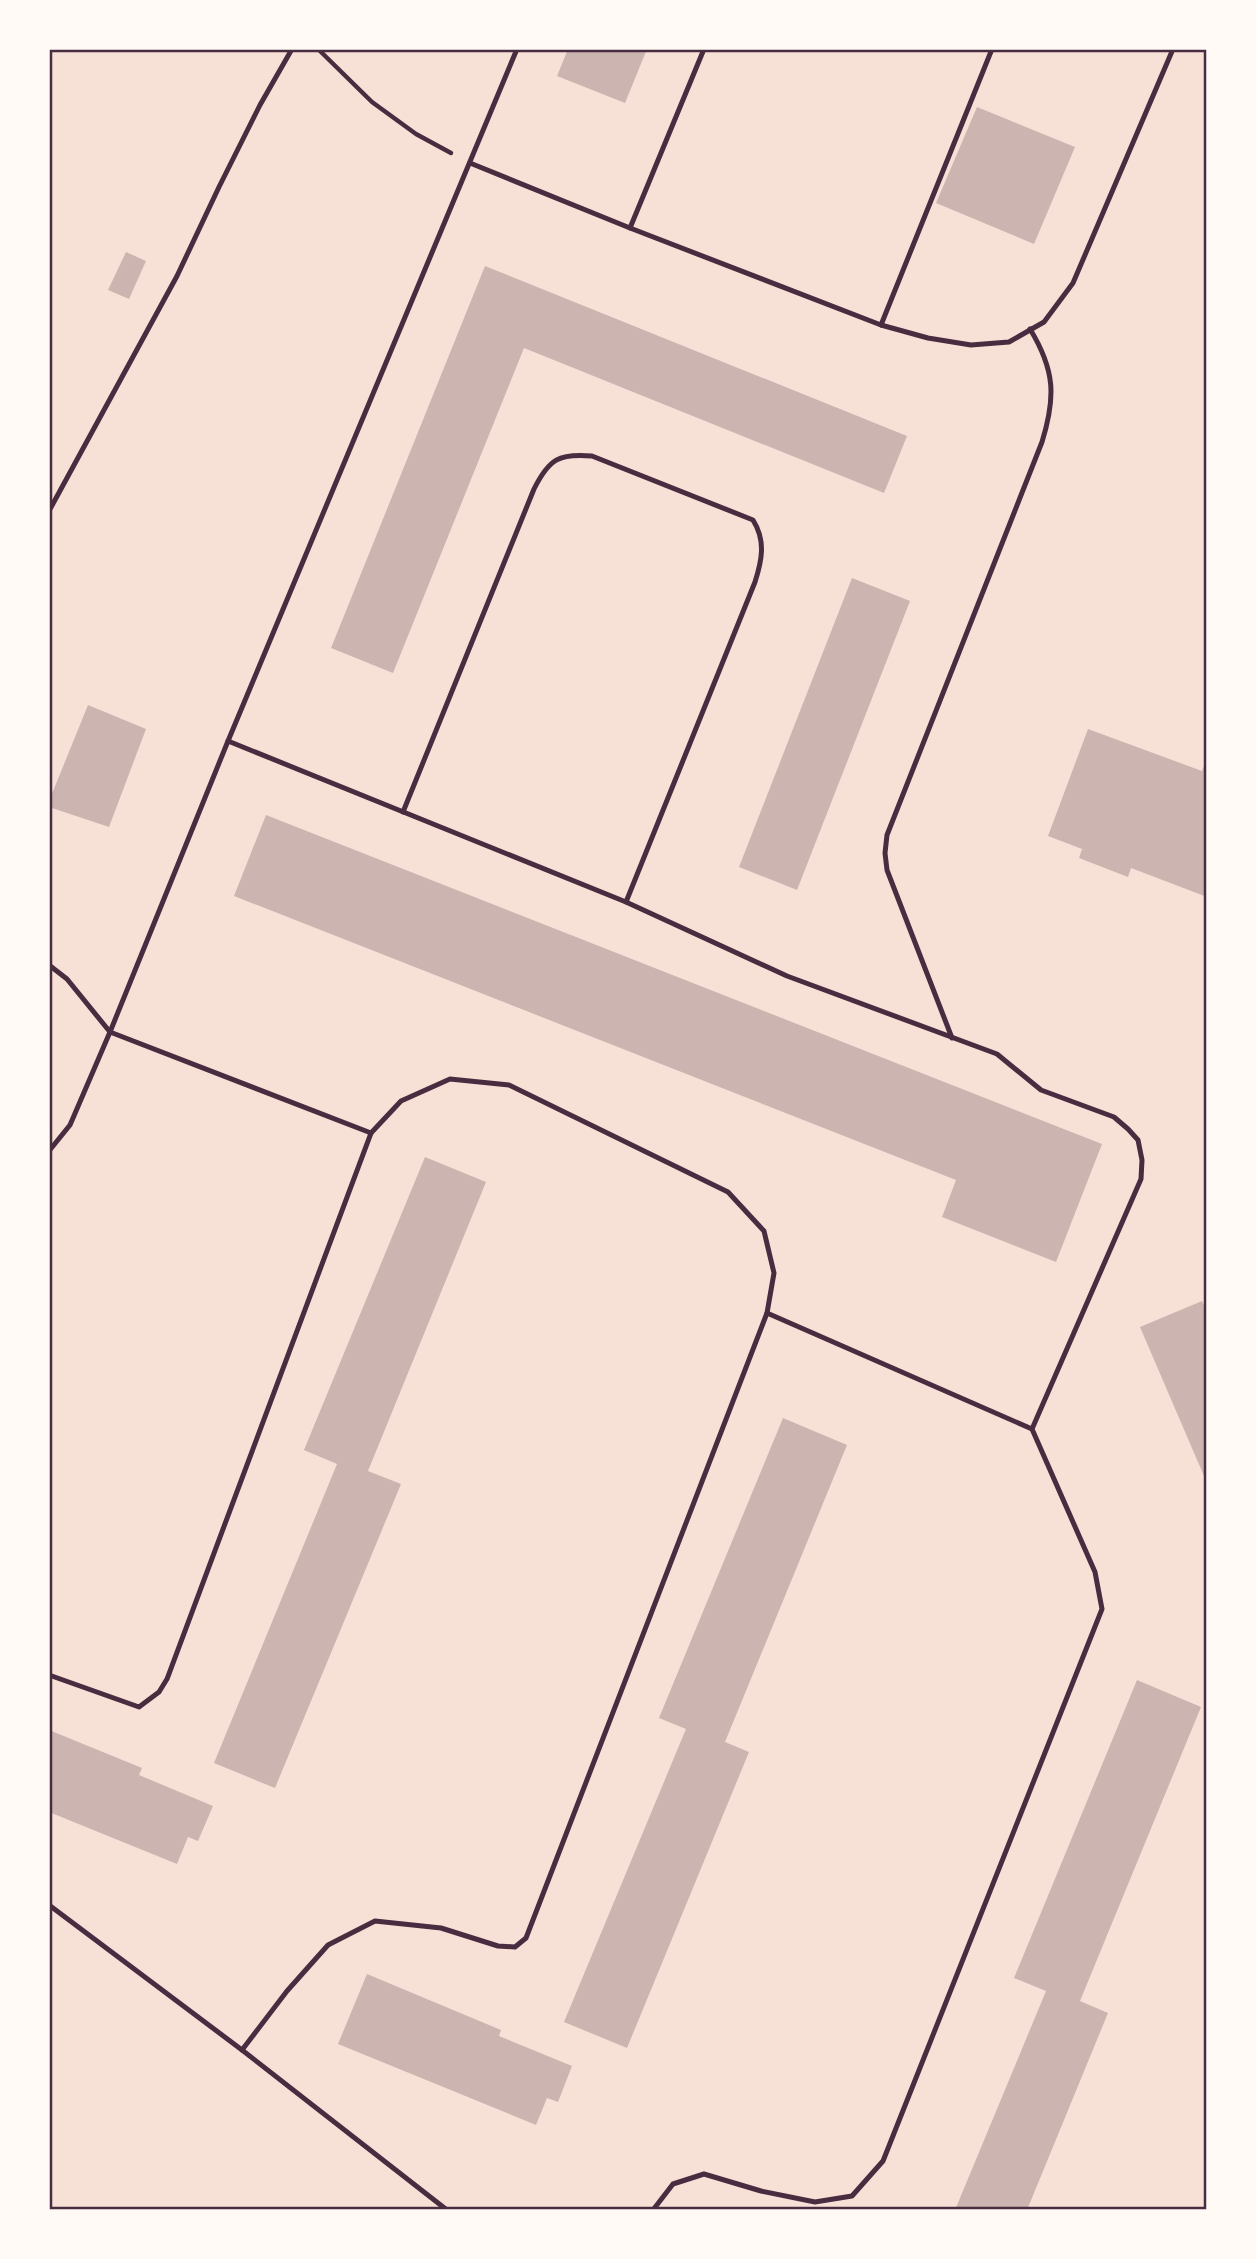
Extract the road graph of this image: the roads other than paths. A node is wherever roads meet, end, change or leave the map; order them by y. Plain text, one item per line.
1 (292, 49) edge
2 (517, 49) edge
3 (704, 49) edge
4 (992, 49) edge
5 (1173, 49) edge
6 (470, 163) junction
7 (630, 228) junction
8 (881, 325) junction
9 (1030, 329) junction
10 (49, 511) edge
11 (229, 741) junction
12 (403, 812) junction
13 (626, 902) junction
14 (49, 965) edge
15 (110, 1032) junction
16 (952, 1038) junction
17 (370, 1133) junction
18 (49, 1151) edge
19 (767, 1313) junction
20 (1032, 1429) junction
21 (49, 1675) edge
22 (49, 1905) edge
23 (242, 2050) junction
24 (447, 2210) edge
25 (653, 2210) edge

1 - 10 lane
2 - 6 lane
3 - 7 lane
4 - 8 lane
5 - 9 lane
6 - 7 lane
6 - 11 lane
7 - 8 lane
8 - 9 lane
9 - 16 lane
11 - 12 lane
11 - 15 lane
12 - 13 lane
12 - 13 lane
13 - 16 lane
14 - 15 lane
15 - 17 lane
15 - 18 lane
16 - 20 lane
17 - 19 lane
17 - 21 lane
19 - 20 lane
19 - 23 lane
20 - 25 lane
22 - 23 lane
23 - 24 lane

